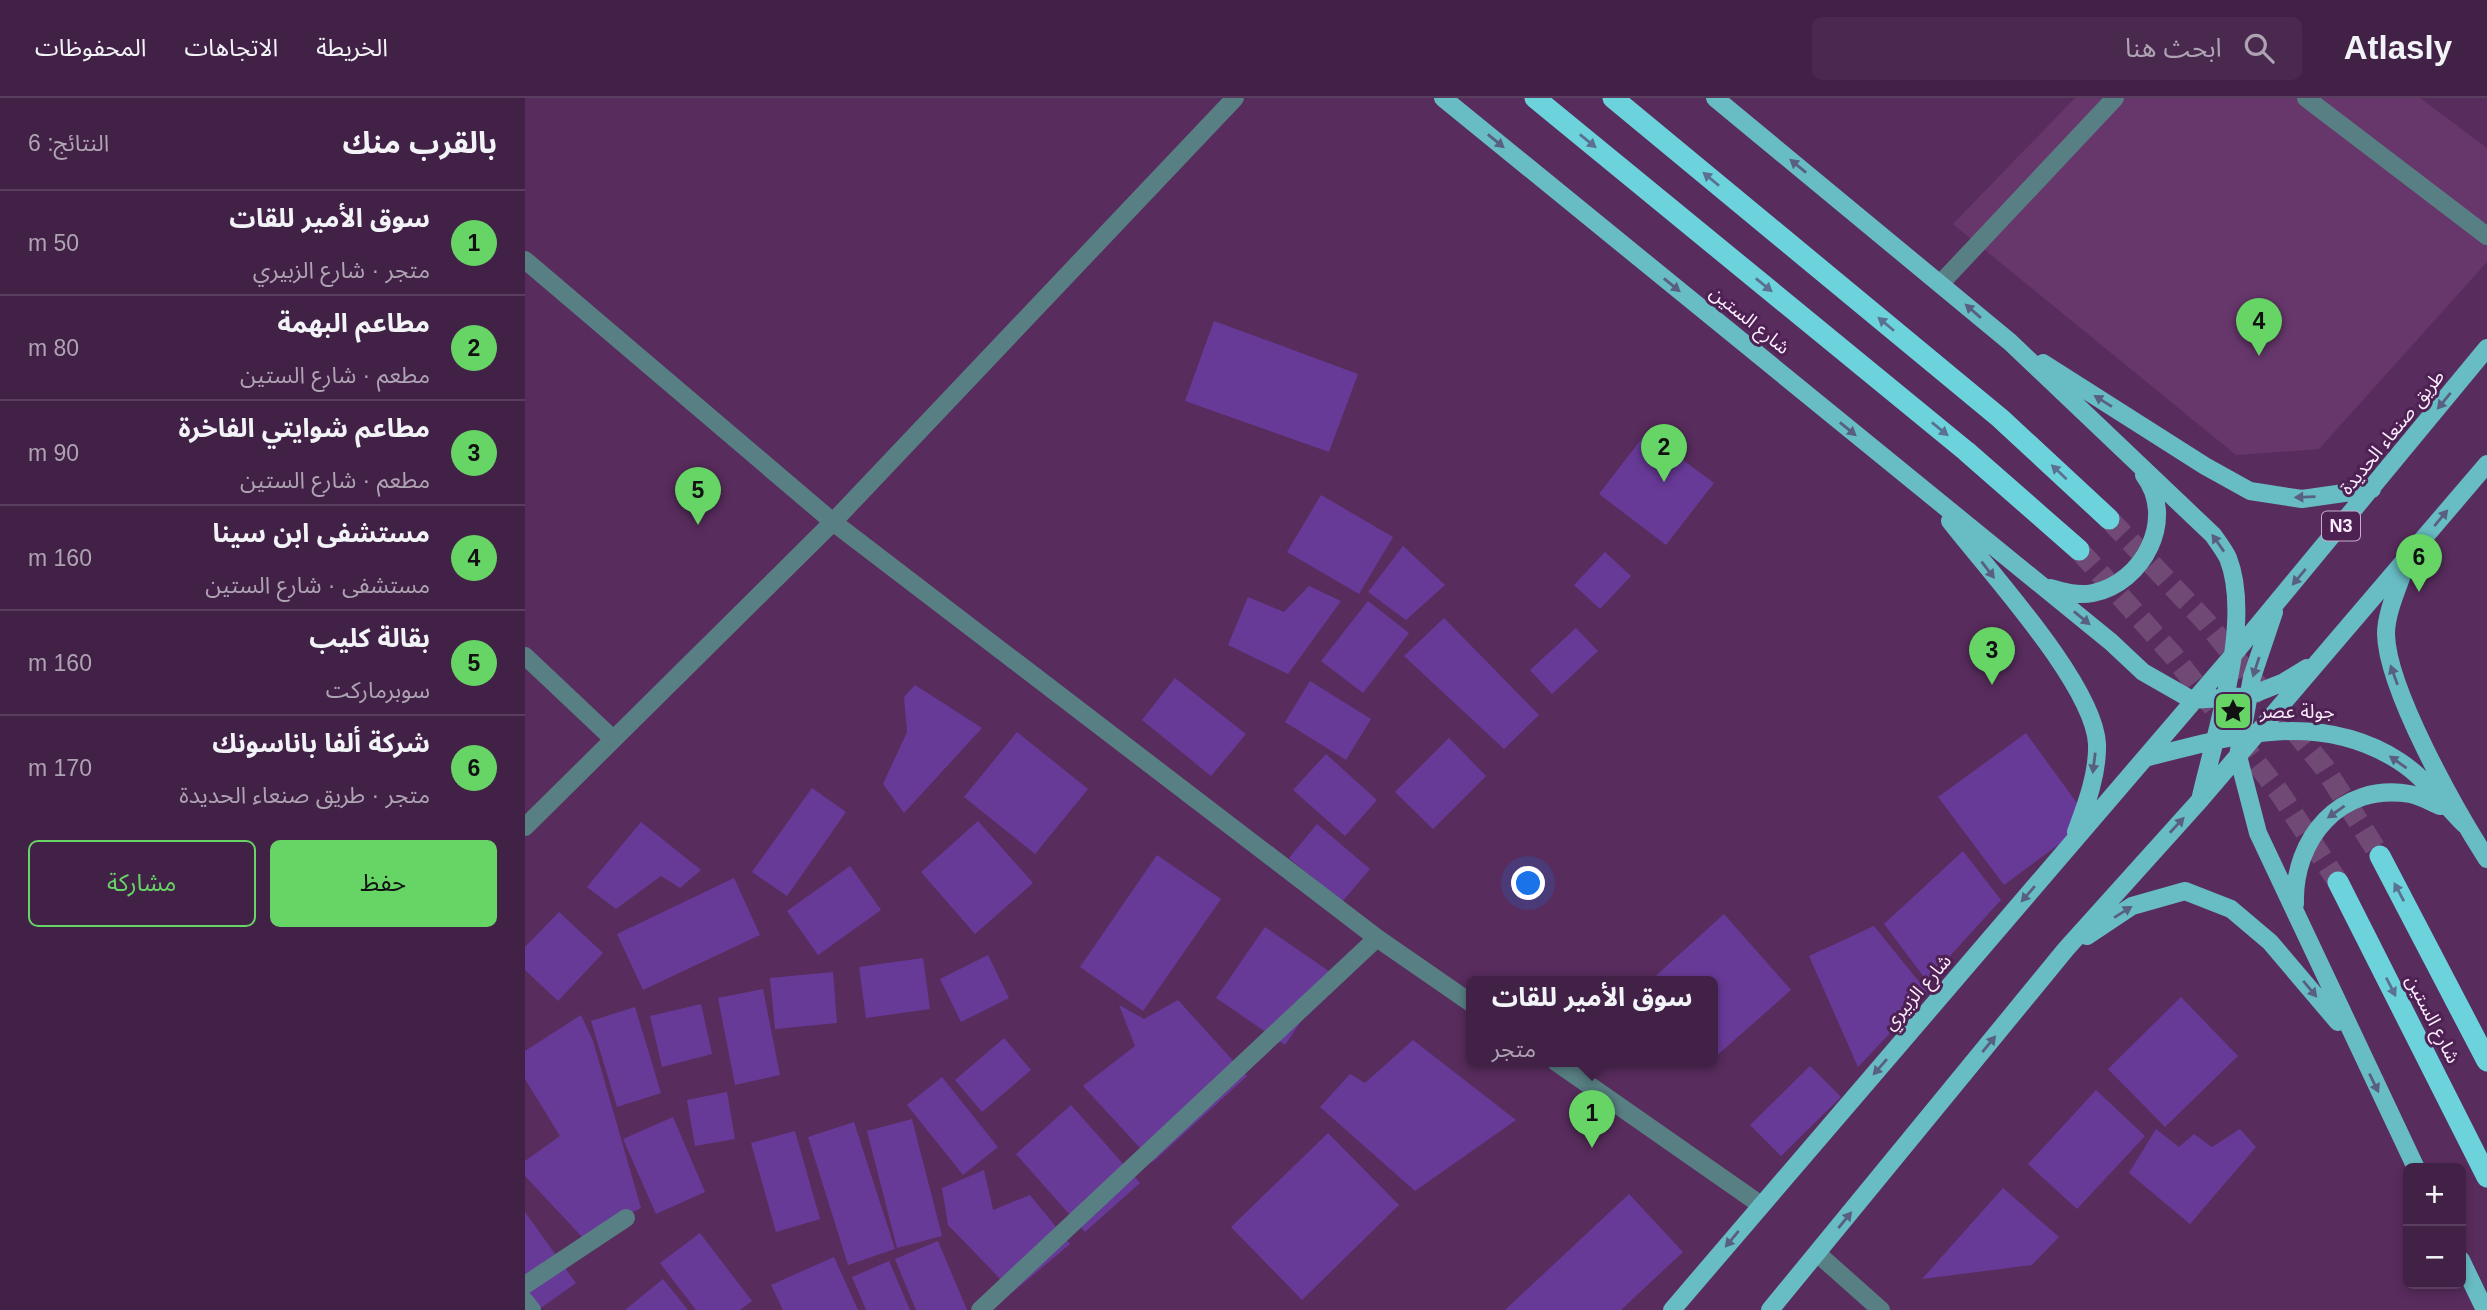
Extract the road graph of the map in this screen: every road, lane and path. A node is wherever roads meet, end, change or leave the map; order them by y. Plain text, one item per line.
1 (1235, 98) edge
2 (1443, 98) edge
3 (1535, 98) edge
4 (1613, 98) edge
5 (1715, 98) edge
6 (2115, 98) edge
7 (2306, 98) edge
8 (2487, 236) edge
9 (525, 260) edge
10 (1941, 283) junction
11 (2010, 342) junction
12 (2487, 348) edge
13 (2130, 458) junction
14 (2487, 464) edge
15 (2372, 489) junction
16 (1931, 497) junction
17 (2109, 519) tunnel mouth
18 (833, 522) junction
19 (2080, 550) tunnel mouth
20 (2409, 557) junction
21 (2029, 576) junction
22 (2278, 602) junction
23 (2234, 654) junction
24 (525, 656) edge
25 (2322, 659) junction
26 (2249, 696) junction
27 (2224, 699) junction
28 (2192, 701) junction
29 (2250, 734) junction
30 (613, 739) junction
31 (2214, 741) junction
32 (2238, 756) junction
33 (2145, 758) junction
34 (2201, 799) junction
35 (2465, 825) junction
36 (525, 827) edge
37 (2073, 842) junction
38 (2380, 856) tunnel mouth
39 (2487, 859) edge
40 (2338, 882) tunnel mouth
41 (2295, 910) junction
42 (1377, 938) junction
43 (2066, 949) junction
44 (1466, 1000) edge
45 (2353, 1041) junction
46 (2487, 1061) edge
47 (1563, 1067) edge
48 (2414, 1163) edge
49 (2487, 1177) edge
50 (1761, 1205) junction
51 (626, 1218) dead end
52 (1818, 1254) junction
53 (2466, 1270) edge
54 (525, 1285) edge
55 (525, 1301) edge
56 (532, 1310) edge
57 (980, 1310) edge
58 (1672, 1310) edge
59 (1770, 1310) edge
60 (1881, 1310) edge
61 (2485, 1310) edge

1 - 18 street
2 -> 16 main road, شارع الستين
3 -> 19 highway, شارع الستين
17 -> 4 highway
10 -> 5 main road
6 - 10 street
7 - 8 street
9 - 18 street
11 -> 10 main road
11 - 13 main road
15 -> 11 main road
12 -> 15 main road, طريق صنعاء الحديدة / N3
13 - 21 main road
23 -> 13 main road
20 -> 14 main road
15 -> 22 main road, طريق صنعاء الحديدة / N3
16 - 21 main road, شارع الستين
16 -> 37 main road
18 - 30 street
18 - 42 street
20 - 25 main road
35 -> 20 main road
21 -> 28 main road
22 - 23 main road, طريق صنعاء الحديدة / N3
22 -> 26 main road
23 - 27 main road
23 - 28 main road, طريق صنعاء الحديدة / N3
24 - 30 street
25 - 26 main road
25 - 29 main road
26 - 27 main road
26 - 29 main road
27 - 28 main road
27 - 31 main road
28 - 33 main road, شارع الزبيري
29 - 31 main road
29 - 32 main road
35 -> 29 main road
30 - 36 street
31 - 33 main road
31 - 34 main road
32 - 34 main road
32 - 41 main road
33 - 37 main road, شارع الزبيري
43 -> 34 main road
35 - 39 main road
35 -> 41 main road
37 -> 50 main road, شارع الزبيري
46 -> 38 highway, شارع الستين
40 -> 49 highway, شارع الستين
41 - 45 main road
42 - 44 street
42 - 57 street
43 -> 45 main road
52 -> 43 main road
45 -> 48 main road
47 - 50 street
50 -> 58 main road, شارع الزبيري
51 - 54 street
52 - 59 main road
52 - 60 street
53 - 61 main road
55 - 56 street

